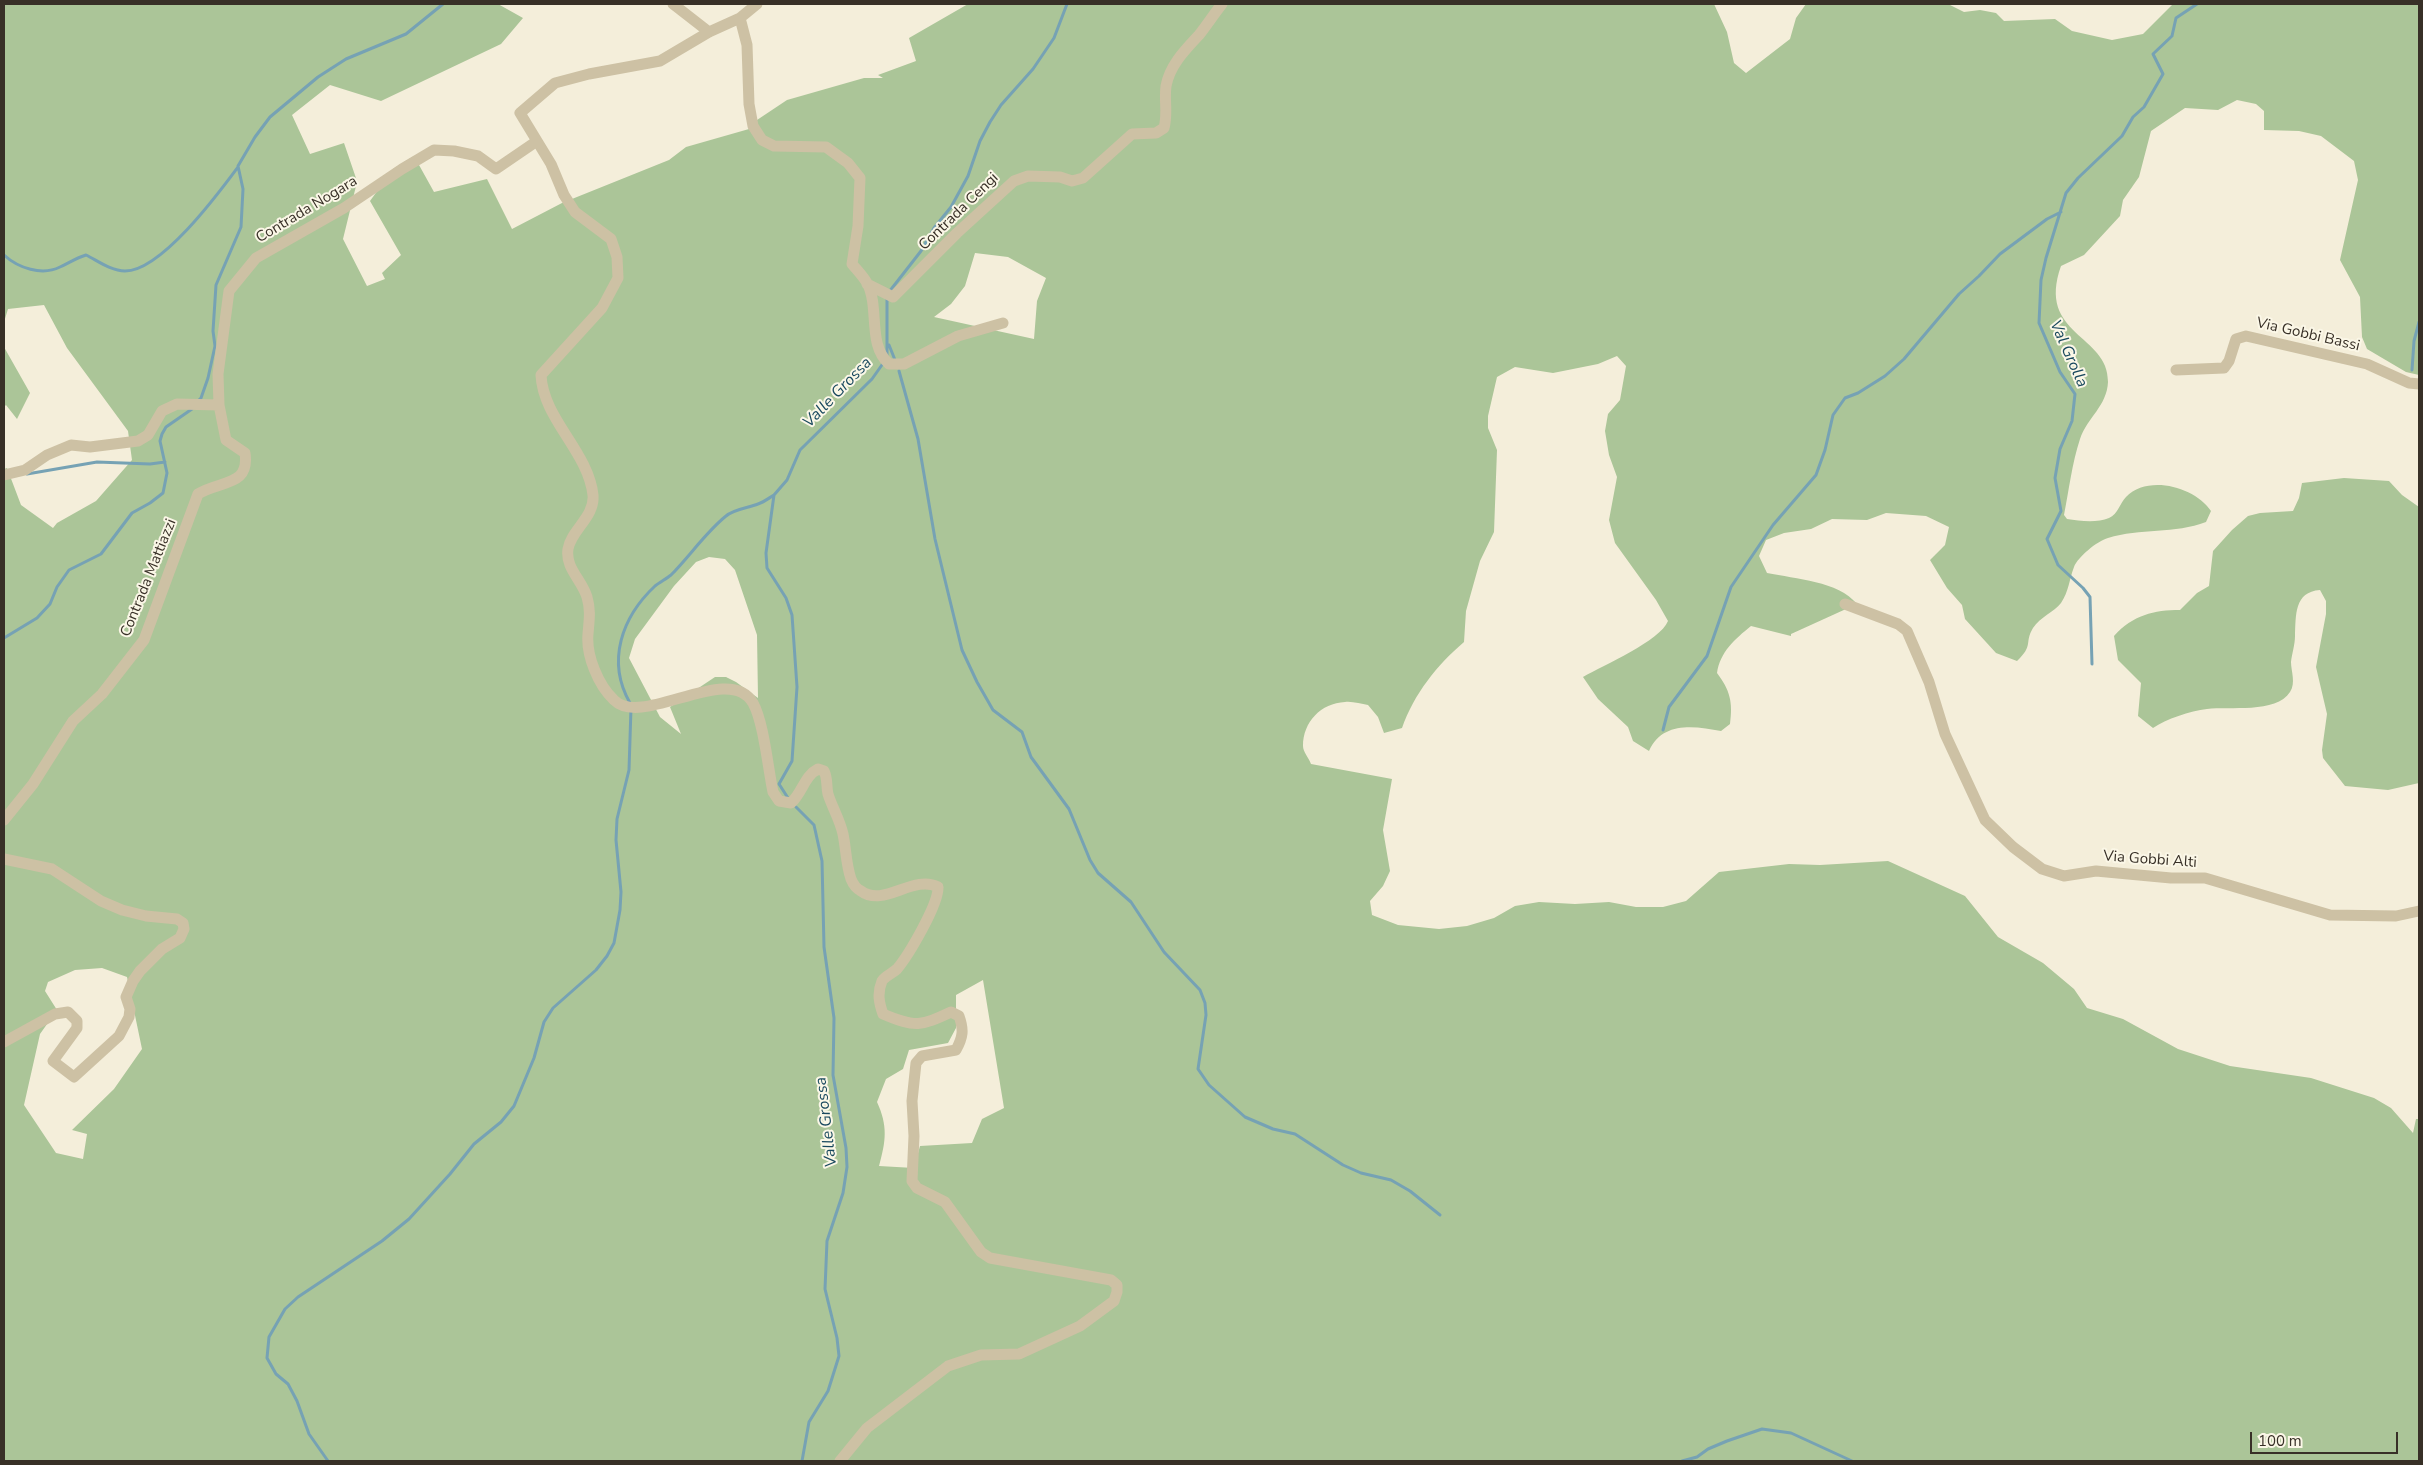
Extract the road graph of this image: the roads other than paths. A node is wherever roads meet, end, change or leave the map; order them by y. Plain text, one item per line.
1 (673, 4) edge
2 (757, 4) edge
3 (1222, 4) edge
4 (740, 18) junction
5 (709, 32) junction
6 (537, 141) junction
7 (867, 284) junction
8 (1003, 323) dead end
9 (2176, 370) dead end
10 (2419, 384) edge
11 (219, 404) junction
12 (4, 475) edge
13 (1845, 604) dead end
14 (4, 820) edge
15 (4, 859) edge
16 (2419, 911) edge
17 (4, 1042) edge
18 (840, 1461) edge

1 - 5 street
2 - 4 street
3 - 7 street, Contrada Cengi
4 - 5 street
4 - 7 street
5 - 6 street
6 - 11 street, Contrada Nogara
6 - 18 street
7 - 8 street
9 - 10 street, Via Gobbi Bassi
11 - 12 street
11 - 14 street, Contrada Mattiazzi
13 - 16 street, Via Gobbi Alti
15 - 17 street

